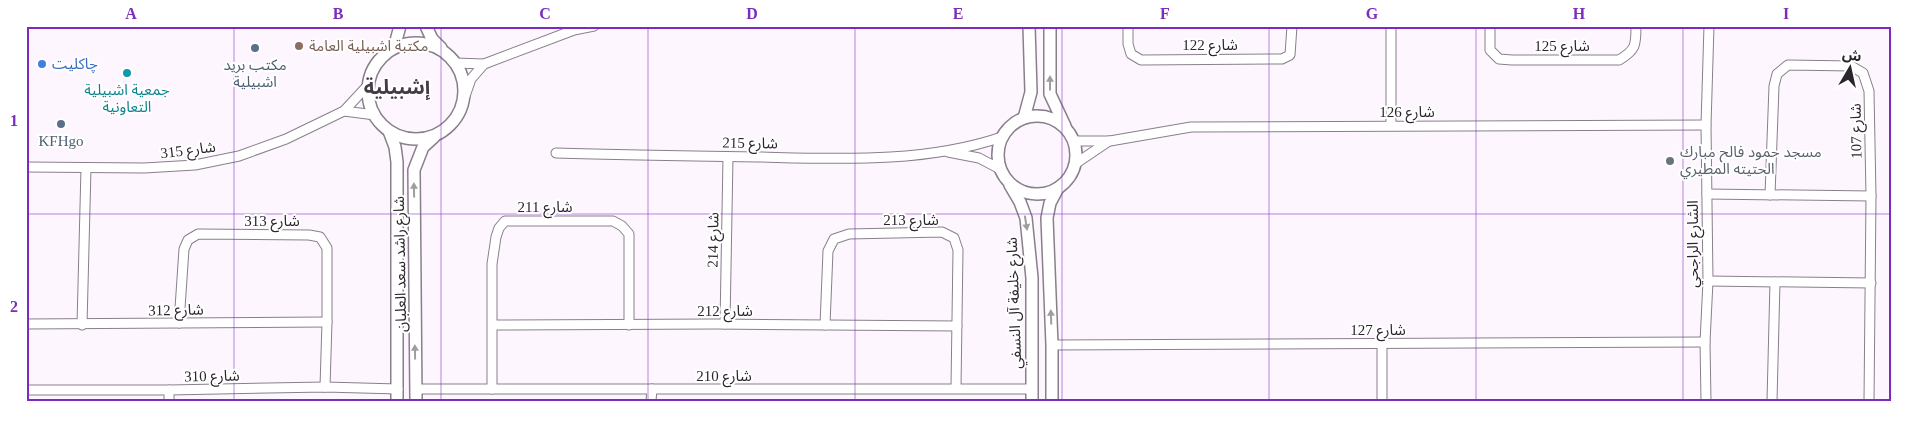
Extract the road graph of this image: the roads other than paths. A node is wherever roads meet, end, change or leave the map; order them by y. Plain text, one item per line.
1 (400, 26) edge
2 (426, 26) edge
3 (594, 26) edge
4 (1030, 26) edge
5 (1050, 26) edge
6 (1128, 26) edge
7 (1292, 26) edge
8 (1391, 26) edge
9 (1490, 26) edge
10 (1636, 26) edge
11 (1709, 26) edge
12 (394, 48) junction
13 (444, 52) junction
14 (456, 63) junction
15 (484, 64) junction
16 (369, 84) junction
17 (464, 99) junction
18 (344, 111) junction
19 (375, 116) junction
20 (1024, 118) junction
21 (1391, 125) junction
22 (1706, 125) junction
23 (1066, 128) junction
24 (389, 130) junction
25 (436, 134) junction
26 (1002, 137) junction
27 (1074, 141) junction
28 (1110, 141) junction
29 (942, 151) junction
30 (556, 153) dead end
31 (728, 157) junction
32 (1075, 164) junction
33 (26, 166) edge
34 (86, 168) junction
35 (1000, 168) junction
36 (1006, 179) junction
37 (1058, 188) junction
38 (1707, 194) junction
39 (1770, 195) junction
40 (1871, 196) junction
41 (1708, 281) junction
42 (1775, 282) junction
43 (1871, 283) junction
44 (327, 322) junction
45 (179, 323) junction
46 (26, 324) edge
47 (725, 324) junction
48 (82, 325) junction
49 (493, 325) junction
50 (629, 325) junction
51 (825, 325) junction
52 (957, 326) junction
53 (1705, 342) junction
54 (1382, 344) junction
55 (1052, 345) junction
56 (325, 388) junction
57 (956, 388) junction
58 (1032, 388) junction
59 (416, 389) junction
60 (492, 389) junction
61 (652, 389) junction
62 (26, 390) edge
63 (169, 390) junction
64 (745, 390) junction
65 (398, 395) edge
66 (169, 401) edge
67 (416, 401) edge
68 (651, 401) edge
69 (745, 401) edge
70 (1032, 401) edge
71 (1052, 401) edge
72 (1382, 401) edge
73 (1706, 401) edge
74 (1772, 401) edge
75 (1869, 401) edge

1 - 12 main road
2 - 13 main road
3 - 15 street
4 - 20 main road
23 -> 5 main road
6 - 7 street, شارع 122
8 - 21 street
9 - 10 street, شارع 125
11 - 22 street, الشارع الراجحي
12 - 13 main road
12 - 16 main road
13 - 14 main road
14 - 15 street
14 - 17 main road
15 - 17 street
16 - 18 street, شارع 315
16 - 19 main road
17 - 25 main road
18 - 19 street
18 - 34 street, شارع 315
19 - 24 main road
20 - 23 main road
20 - 26 main road
21 - 22 street, شارع 126
21 - 28 street, شارع 126
22 - 38 street, الشارع الراجحي
23 - 27 main road
24 - 25 main road
24 - 65 main road, شارع راشد سعد العلبان
59 -> 25 main road, شارع راشد سعد العلبان
26 - 29 street, شارع 215
26 - 35 main road
27 - 28 street, شارع 126
27 - 32 main road
28 - 32 street, شارع 126
29 - 31 street, شارع 215
29 - 35 street, شارع 215
30 - 31 street, شارع 215
31 - 47 street, شارع 214
32 - 37 main road
33 - 34 street, شارع 315
34 - 48 street
35 - 36 main road
36 - 37 main road
36 -> 58 main road, شارع خليفة آل النسفي
55 -> 37 main road
38 - 39 street
38 - 41 street, الشارع الراجحي
39 - 40 street
39 - 40 street, شارع 107
40 - 43 street, شارع 107
41 - 42 street
41 - 53 street, الشارع الراجحي
42 - 43 street
42 - 74 street
43 - 75 street, شارع 107
44 - 45 street, شارع 312
44 - 45 street, شارع 313
44 - 56 street, شارع 313
45 - 48 street, شارع 312
46 - 48 street, شارع 312
47 - 50 street, شارع 212
47 - 51 street, شارع 212
49 - 50 street, شارع 212
49 - 50 street, شارع 211
49 - 60 street, شارع 211
51 - 52 street, شارع 212
51 - 52 street, شارع 213
52 - 57 street, شارع 213
53 - 54 street, شارع 127
53 - 73 street, الشارع الراجحي
54 - 55 street, شارع 127
54 - 72 street
55 - 71 main road
56 - 63 street, شارع 310
56 - 65 street, شارع 310
57 - 58 street, شارع 210
57 - 64 street, شارع 210
58 - 70 main road, شارع خليفة آل النسفي
59 - 60 street, شارع 210
59 - 67 main road, شارع راشد سعد العلبان
60 - 61 street, شارع 210
61 - 64 street, شارع 210
61 - 68 street
62 - 63 street, شارع 310
63 - 66 street
64 - 69 street

